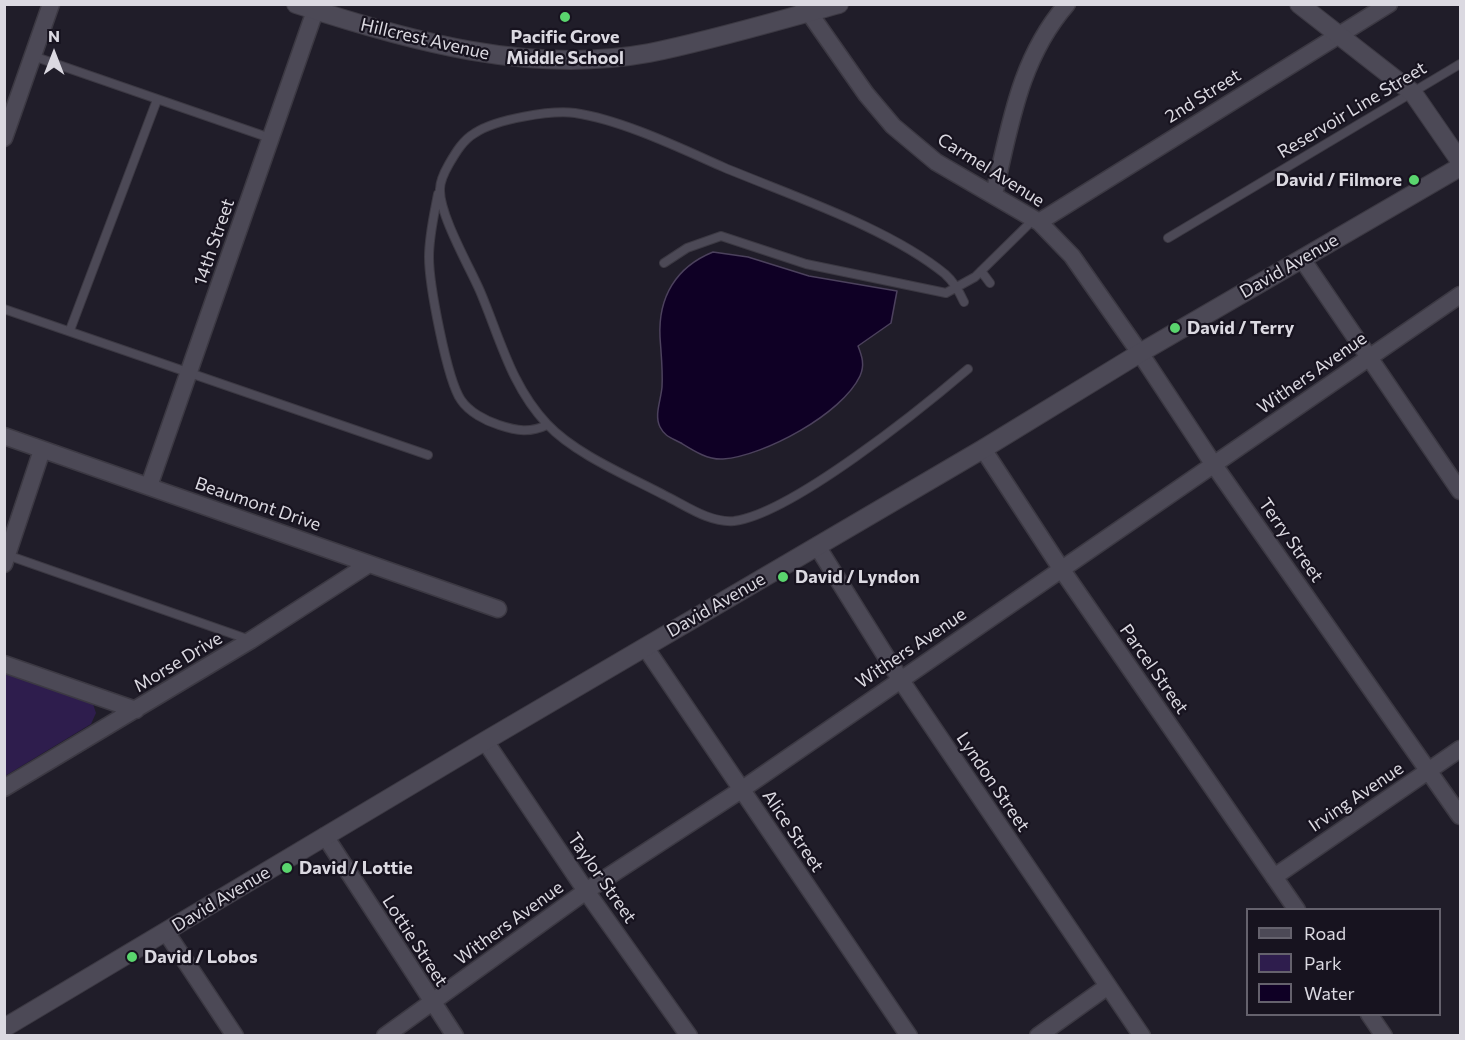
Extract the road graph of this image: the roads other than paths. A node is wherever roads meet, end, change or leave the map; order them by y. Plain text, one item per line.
1 (51, 4) edge
2 (296, 4) edge
3 (839, 4) edge
4 (1067, 4) edge
5 (1299, 4) edge
6 (1389, 4) edge
7 (805, 9) edge
8 (315, 11) junction
9 (1337, 35) junction
10 (33, 56) junction
11 (1461, 64) edge
12 (1413, 93) junction
13 (158, 100) junction
14 (4, 138) edge
15 (270, 138) junction
16 (1461, 161) edge
17 (1461, 167) edge
18 (440, 188) junction
19 (994, 194) junction
20 (1037, 220) junction
21 (1168, 238) dead end
22 (1302, 259) junction
23 (664, 263) dead end
24 (981, 271) junction
25 (990, 283) dead end
26 (1093, 285) joint
27 (957, 287) junction
28 (1461, 295) edge
29 (964, 302) dead end
30 (4, 309) edge
31 (70, 330) junction
32 (1140, 353) junction
33 (1369, 357) junction
34 (968, 369) dead end
35 (190, 373) junction
36 (547, 425) junction
37 (4, 436) edge
38 (983, 449) junction
39 (42, 450) junction
40 (428, 455) dead end
41 (1214, 465) junction
42 (148, 486) junction
43 (1461, 491) edge
44 (817, 546) junction
45 (6, 560) edge
46 (369, 564) junction
47 (1062, 570) junction
48 (498, 609) dead end
49 (251, 640) junction
50 (645, 647) junction
51 (4, 664) edge
52 (900, 679) junction
53 (136, 710) junction
54 (485, 741) junction
55 (1461, 749) edge
56 (1430, 771) junction
57 (4, 789) edge
58 (741, 790) junction
59 (1461, 816) edge
60 (325, 836) junction
61 (1274, 877) junction
62 (586, 891) junction
63 (1296, 908) edge
64 (166, 932) junction
65 (1108, 987) junction
66 (432, 1003) junction
67 (1370, 1016) edge
68 (4, 1028) edge
69 (9, 1035) edge
70 (235, 1035) edge
71 (385, 1035) edge
72 (455, 1035) edge
73 (688, 1035) edge
74 (909, 1035) edge
75 (1038, 1035) edge
76 (1142, 1035) edge
77 (1384, 1035) edge

1 - 10 street
2 - 8 main road, Hillcrest Avenue
3 - 7 main road, Hillcrest Avenue
4 - 19 street
5 - 9 main road
6 - 9 street, 2nd Street
7 - 8 main road, Hillcrest Avenue
7 - 19 street, Carmel Avenue
8 - 15 street, 14th Street
9 - 12 main road
9 - 20 street, 2nd Street
10 - 13 lane
10 - 14 street
11 - 12 lane, Reservoir Line Street
12 - 16 main road
12 - 21 lane, Reservoir Line Street
13 - 15 lane
13 - 31 lane
15 - 35 street, 14th Street
17 - 22 main road, David Avenue
18 - 27 lane
18 - 36 lane
18 - 36 lane
19 - 20 street, Carmel Avenue
20 - 24 lane
20 - 26 street, Carmel Avenue
22 - 32 main road, David Avenue
22 - 33 street
23 - 27 lane
24 - 25 lane
24 - 27 lane
26 - 32 street, Terry Street
27 - 29 lane
28 - 33 street, Withers Avenue
30 - 31 lane
31 - 35 lane
32 - 38 main road, David Avenue
32 - 41 street, Terry Street
33 - 41 street, Withers Avenue
33 - 43 street
34 - 36 lane
35 - 40 lane
35 - 42 street, 14th Street
37 - 39 street, Beaumont Drive
38 - 44 main road, David Avenue
38 - 47 street, Parcel Street
39 - 42 street, Beaumont Drive
39 - 45 street
41 - 47 street, Withers Avenue
41 - 56 street, Terry Street
42 - 46 street, Beaumont Drive
44 - 50 main road, David Avenue
44 - 52 street, Lyndon Street
45 - 49 lane
46 - 48 street, Beaumont Drive
46 - 49 street, Morse Drive
47 - 52 street, Withers Avenue
47 - 61 street, Parcel Street
49 - 53 street, Morse Drive
50 - 54 main road, David Avenue
50 - 58 street, Alice Street
51 - 53 street
52 - 58 street, Withers Avenue
52 - 65 street, Lyndon Street
53 - 57 street, Morse Drive
54 - 60 main road, David Avenue
54 - 62 street, Taylor Street
55 - 56 street, Irving Avenue
56 - 59 street, Terry Street
56 - 61 street, Irving Avenue
58 - 62 street, Withers Avenue
58 - 74 street, Alice Street
60 - 64 main road, David Avenue
60 - 66 street, Lottie Street
61 - 63 street, Parcel Street
62 - 66 street, Withers Avenue
62 - 73 street, Taylor Street
64 - 68 main road, David Avenue
64 - 70 street
65 - 75 street
65 - 76 street, Lyndon Street
66 - 71 street, Withers Avenue
66 - 72 street, Lottie Street
67 - 77 street
68 - 69 street

